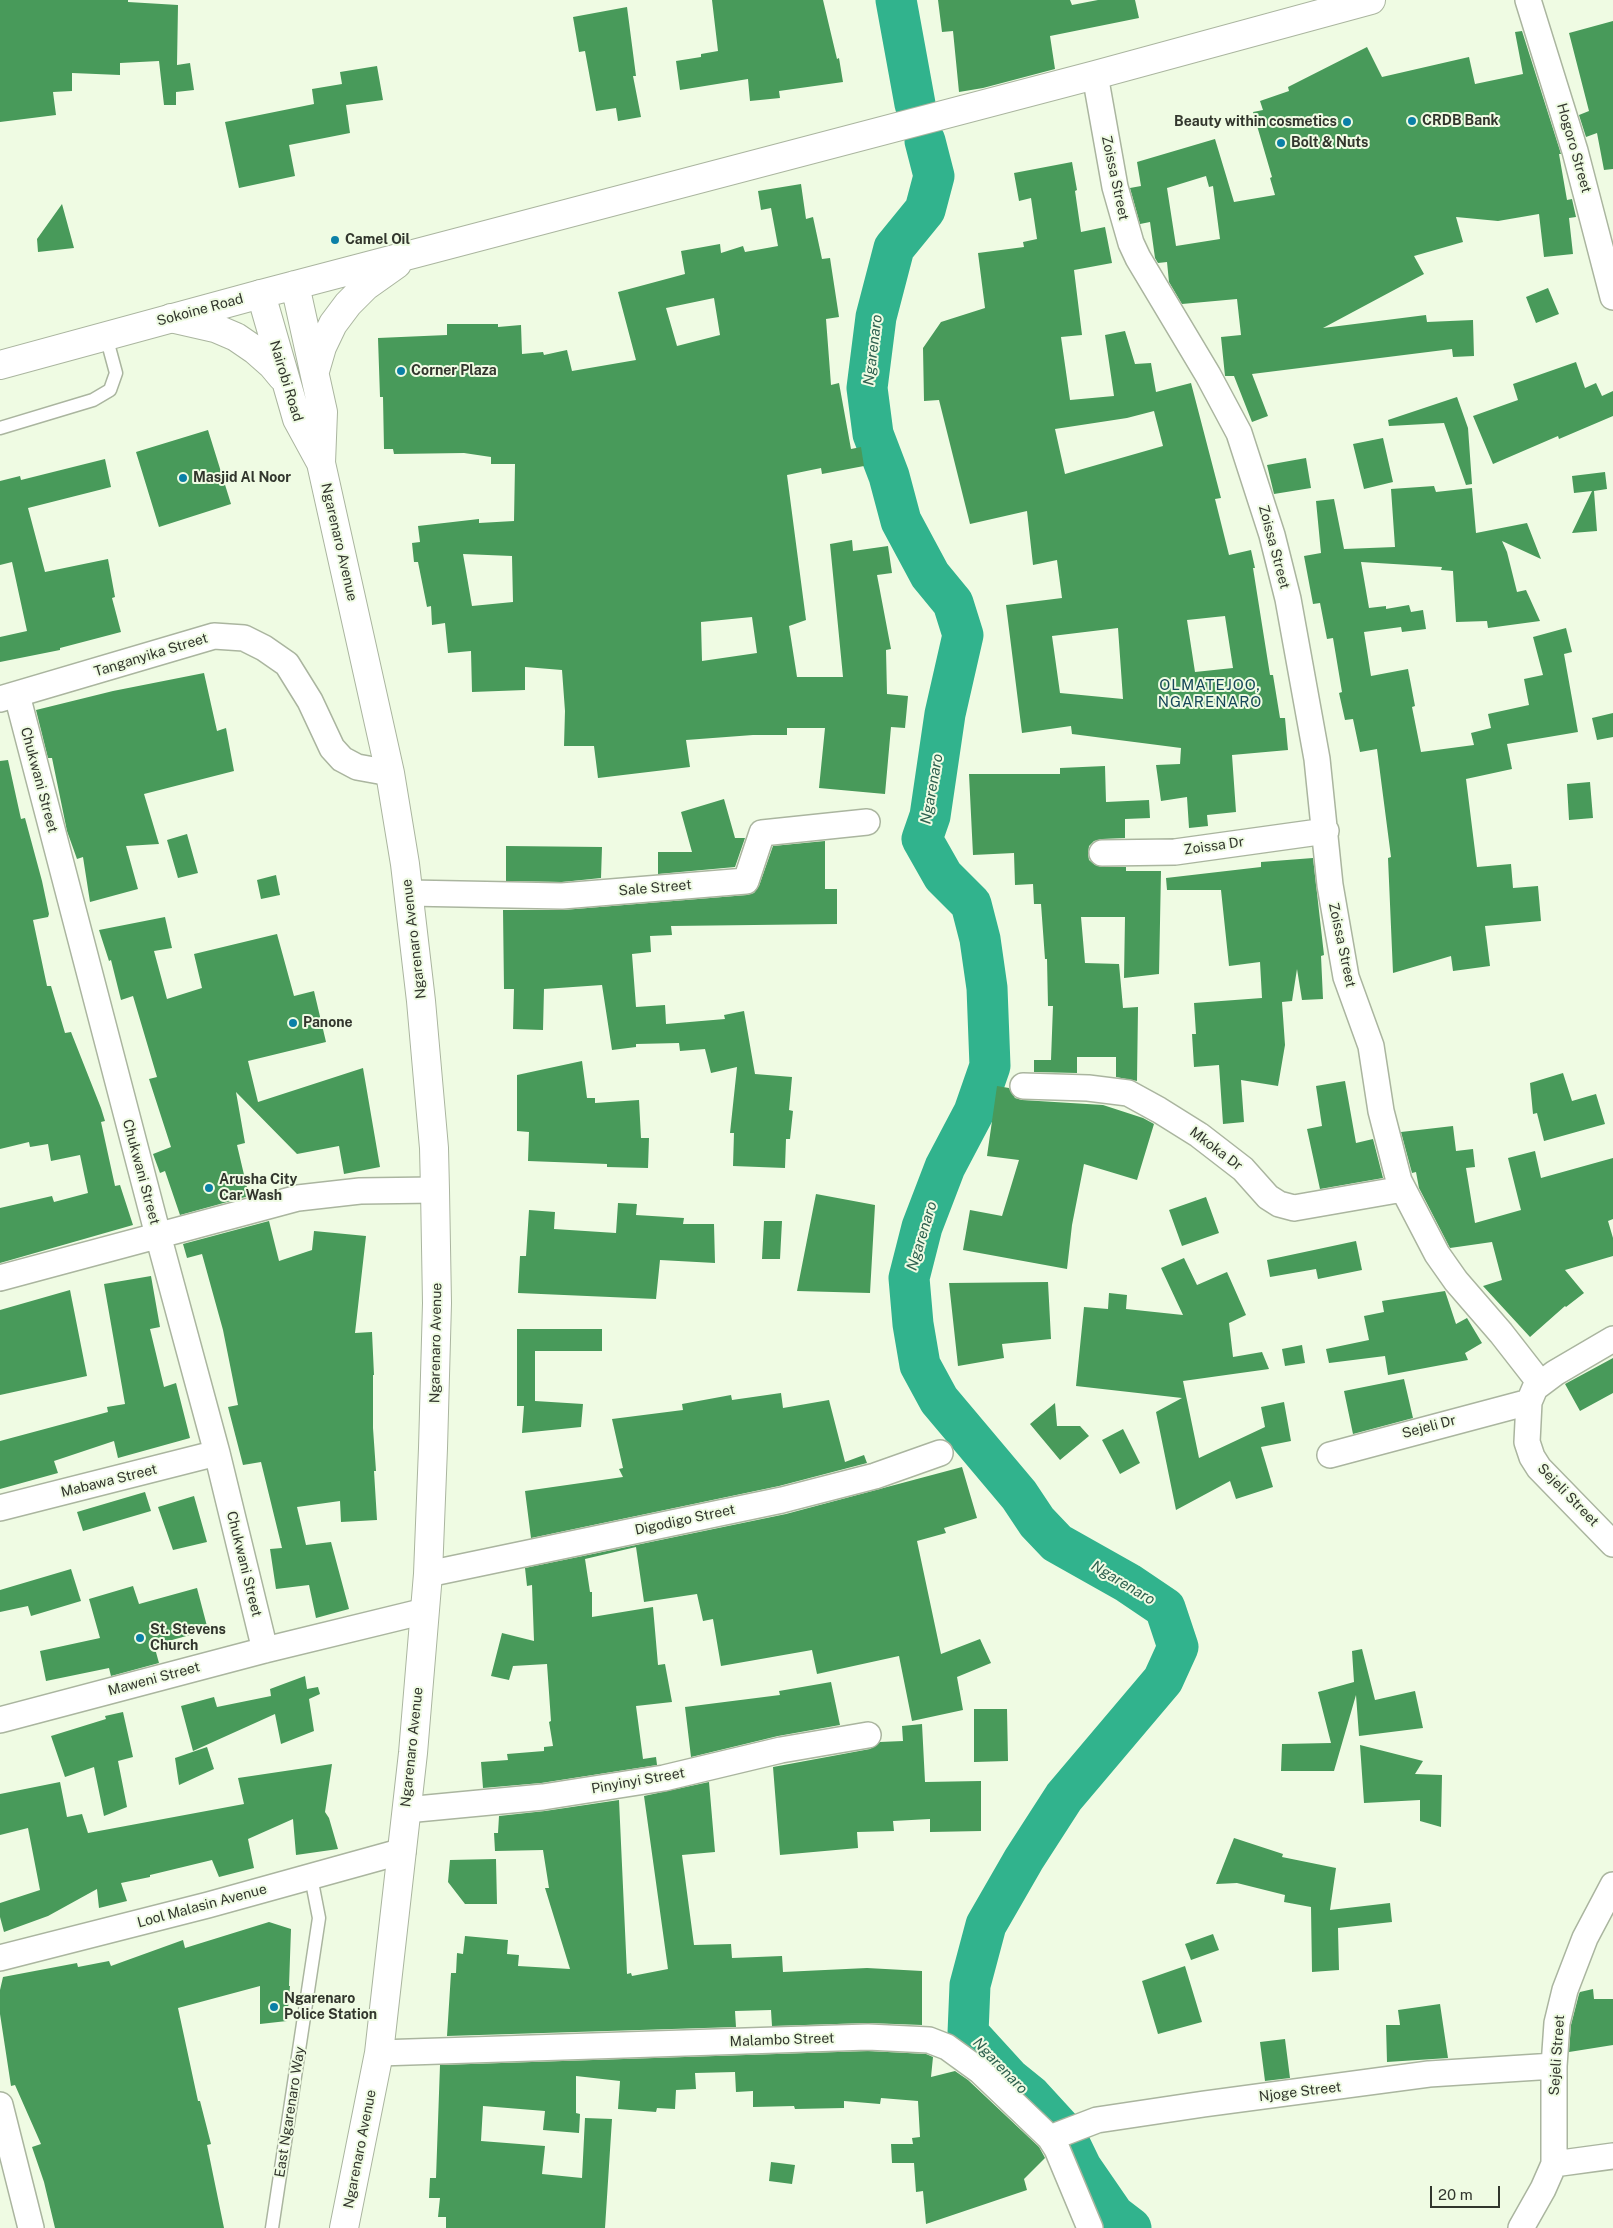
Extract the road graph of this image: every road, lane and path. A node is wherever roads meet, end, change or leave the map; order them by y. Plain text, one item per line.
1 (1371, 0) edge
2 (1528, 0) edge
3 (1095, 75) junction
4 (420, 251) junction
5 (295, 284) junction
6 (260, 294) junction
7 (1613, 297) edge
8 (171, 318) junction
9 (106, 336) junction
10 (0, 365) edge
11 (314, 371) junction
12 (286, 382) junction
13 (0, 428) edge
14 (321, 462) junction
15 (8, 697) edge
16 (390, 773) junction
17 (867, 822) dead end
18 (1326, 831) junction
19 (1102, 853) dead end
20 (409, 893) junction
21 (1023, 1086) dead end
22 (1403, 1189) junction
23 (435, 1190) junction
24 (158, 1234) junction
25 (0, 1278) edge
26 (1613, 1339) edge
27 (1534, 1392) junction
28 (217, 1453) junction
29 (940, 1453) dead end
30 (1330, 1455) dead end
31 (0, 1508) edge
32 (1613, 1544) edge
33 (428, 1574) junction
34 (425, 1611) junction
35 (265, 1650) junction
36 (0, 1720) edge
37 (868, 1735) dead end
38 (406, 1810) junction
39 (403, 1852) junction
40 (312, 1877) junction
41 (1613, 1885) edge
42 (0, 1958) edge
43 (379, 2053) junction
44 (1554, 2066) junction
45 (0, 2105) edge
46 (1050, 2138) junction
47 (1613, 2156) edge
48 (1554, 2164) junction
49 (31, 2228) edge
50 (272, 2228) edge
51 (344, 2228) edge
52 (1090, 2228) edge
53 (1521, 2228) edge

1 - 3 main road, Sokoine Road
2 - 7 street, Hogoro Street
3 - 4 main road, Sokoine Road
3 - 18 street, Zoissa Street
4 - 5 main road, Sokoine Road
4 - 11 main road
5 - 6 main road, Sokoine Road
5 - 11 main road, Nairobi Road
6 - 8 main road, Sokoine Road
6 - 12 main road, Nairobi Road
8 - 9 main road, Sokoine Road
8 - 12 main road
9 - 10 main road, Sokoine Road
9 - 13 lane
11 - 14 main road, Nairobi Road
12 - 14 main road, Nairobi Road
14 - 16 main road, Ngarenaro Avenue
15 - 16 street, Tanganyika Street
15 - 24 street, Chukwani Street
16 - 20 main road, Ngarenaro Avenue
17 - 20 street, Sale Street
18 - 19 street, Zoissa Dr
18 - 22 street, Zoissa Street
20 - 23 main road, Ngarenaro Avenue
21 - 22 street, Mkoka Dr
22 - 27 street
23 - 24 street
23 - 33 main road, Ngarenaro Avenue
24 - 25 street
24 - 28 street, Chukwani Street
26 - 27 street
27 - 30 street, Sejeli Dr
27 - 32 street, Sejeli Street
28 - 31 street, Mabawa Street
28 - 35 street, Chukwani Street
29 - 33 street, Digodigo Street
33 - 34 main road, Ngarenaro Avenue
34 - 35 street, Maweni Street
34 - 38 main road, Ngarenaro Avenue
35 - 36 street, Maweni Street
37 - 38 street, Pinyinyi Street
38 - 39 main road, Ngarenaro Avenue
39 - 40 street, Lool Malasin Avenue
39 - 43 main road, Ngarenaro Avenue
40 - 42 street, Lool Malasin Avenue
40 - 50 lane, East Ngarenaro Way
41 - 44 street, Sejeli Street
43 - 46 street, Malambo Street
43 - 51 main road, Ngarenaro Avenue
44 - 46 street, Njoge Street
44 - 48 street, Sejeli Street
45 - 49 street
46 - 52 street, Malambo Street
47 - 48 street
48 - 53 street, Sejeli Street

